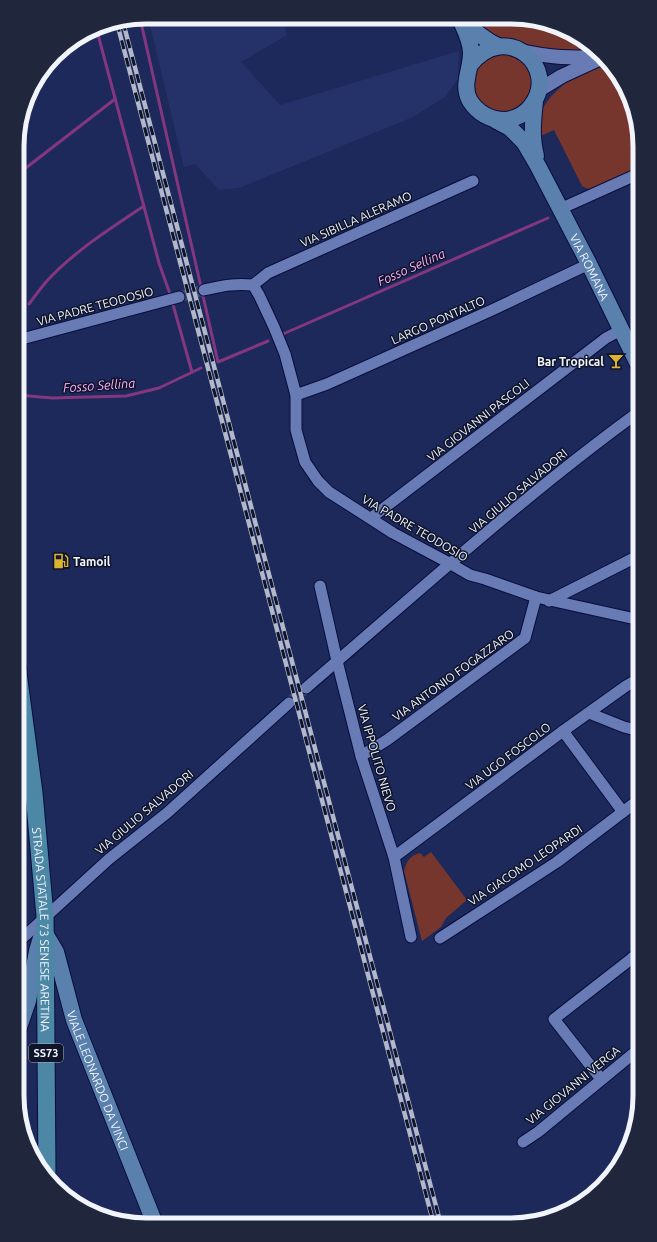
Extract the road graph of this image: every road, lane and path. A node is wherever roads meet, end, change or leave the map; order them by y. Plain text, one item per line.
1 (463, 24) edge
2 (467, 24) edge
3 (498, 46) junction
4 (521, 51) junction
5 (596, 58) edge
6 (598, 60) edge
7 (470, 65) junction
8 (537, 95) junction
9 (496, 120) junction
10 (538, 166) junction
11 (633, 176) edge
12 (472, 181) dead end
13 (560, 208) junction
14 (590, 264) junction
15 (253, 286) junction
16 (204, 290) tunnel mouth
17 (179, 297) tunnel mouth
18 (621, 330) junction
19 (24, 338) edge
20 (633, 354) edge
21 (296, 395) junction
22 (633, 416) edge
23 (371, 518) junction
24 (633, 559) edge
25 (451, 564) junction
26 (320, 586) dead end
27 (536, 598) junction
28 (549, 601) junction
29 (633, 619) edge
30 (337, 661) junction
31 (633, 682) edge
32 (306, 688) tunnel mouth
33 (289, 703) tunnel mouth
34 (24, 713) edge
35 (589, 713) junction
36 (633, 729) edge
37 (563, 732) junction
38 (361, 756) junction
39 (633, 804) edge
40 (623, 812) junction
41 (394, 857) junction
42 (45, 925) junction
43 (411, 937) dead end
44 (24, 938) edge
45 (440, 938) dead end
46 (633, 957) edge
47 (24, 1013) edge
48 (633, 1054) edge
49 (601, 1079) junction
50 (523, 1142) dead end
51 (47, 1167) edge
52 (153, 1218) edge

1 - 7 main road
2 - 3 main road
3 - 4 main road
3 - 7 main road
4 - 5 street
4 - 8 main road
6 - 8 street
7 - 9 main road
8 - 9 main road
8 - 10 main road
9 - 10 main road
10 - 13 main road, VIA ROMANA
11 - 13 street
12 - 15 street, VIA SIBILLA ALERAMO
13 - 14 main road, VIA ROMANA
14 - 18 main road, VIA ROMANA
14 - 21 street, LARGO PONTALTO
15 - 16 street
15 - 21 street, VIA PADRE TEODOSIO
17 - 19 street, VIA PADRE TEODOSIO
18 - 20 main road, VIA ROMANA
18 - 23 street, VIA GIOVANNI PASCOLI
21 - 23 street, VIA PADRE TEODOSIO
22 - 25 street, VIA GIULIO SALVADORI
23 - 25 street, VIA PADRE TEODOSIO
24 - 28 street
25 - 27 street, VIA PADRE TEODOSIO
25 - 30 street, VIA GIULIO SALVADORI
26 - 30 street, VIA IPPOLITO NIEVO
27 - 28 street, VIA PADRE TEODOSIO
27 - 38 street, VIA ANTONIO FOGAZZARO
28 - 29 street, VIA PADRE TEODOSIO
30 - 32 street, VIA GIULIO SALVADORI
30 - 38 street, VIA IPPOLITO NIEVO
31 - 35 street, VIA UGO FOSCOLO
33 - 42 street, VIA GIULIO SALVADORI
34 - 42 main road, STRADA STATALE 73 SENESE ARETINA / SS73
35 - 36 street
35 - 37 street, VIA UGO FOSCOLO
37 - 40 street
37 - 41 street, VIA UGO FOSCOLO
38 - 41 street, VIA IPPOLITO NIEVO
39 - 40 street, VIA GIACOMO LEOPARDI
40 - 45 street, VIA GIACOMO LEOPARDI
41 - 43 street, VIA IPPOLITO NIEVO
42 - 44 street, VIA GIULIO SALVADORI
42 - 47 main road
42 - 51 main road, STRADA STATALE 73 SENESE ARETINA / SS73
42 - 52 main road, VIALE LEONARDO DA VINCI
46 - 49 street
48 - 49 street, VIA GIOVANNI VERGA
49 - 50 street, VIA GIOVANNI VERGA

